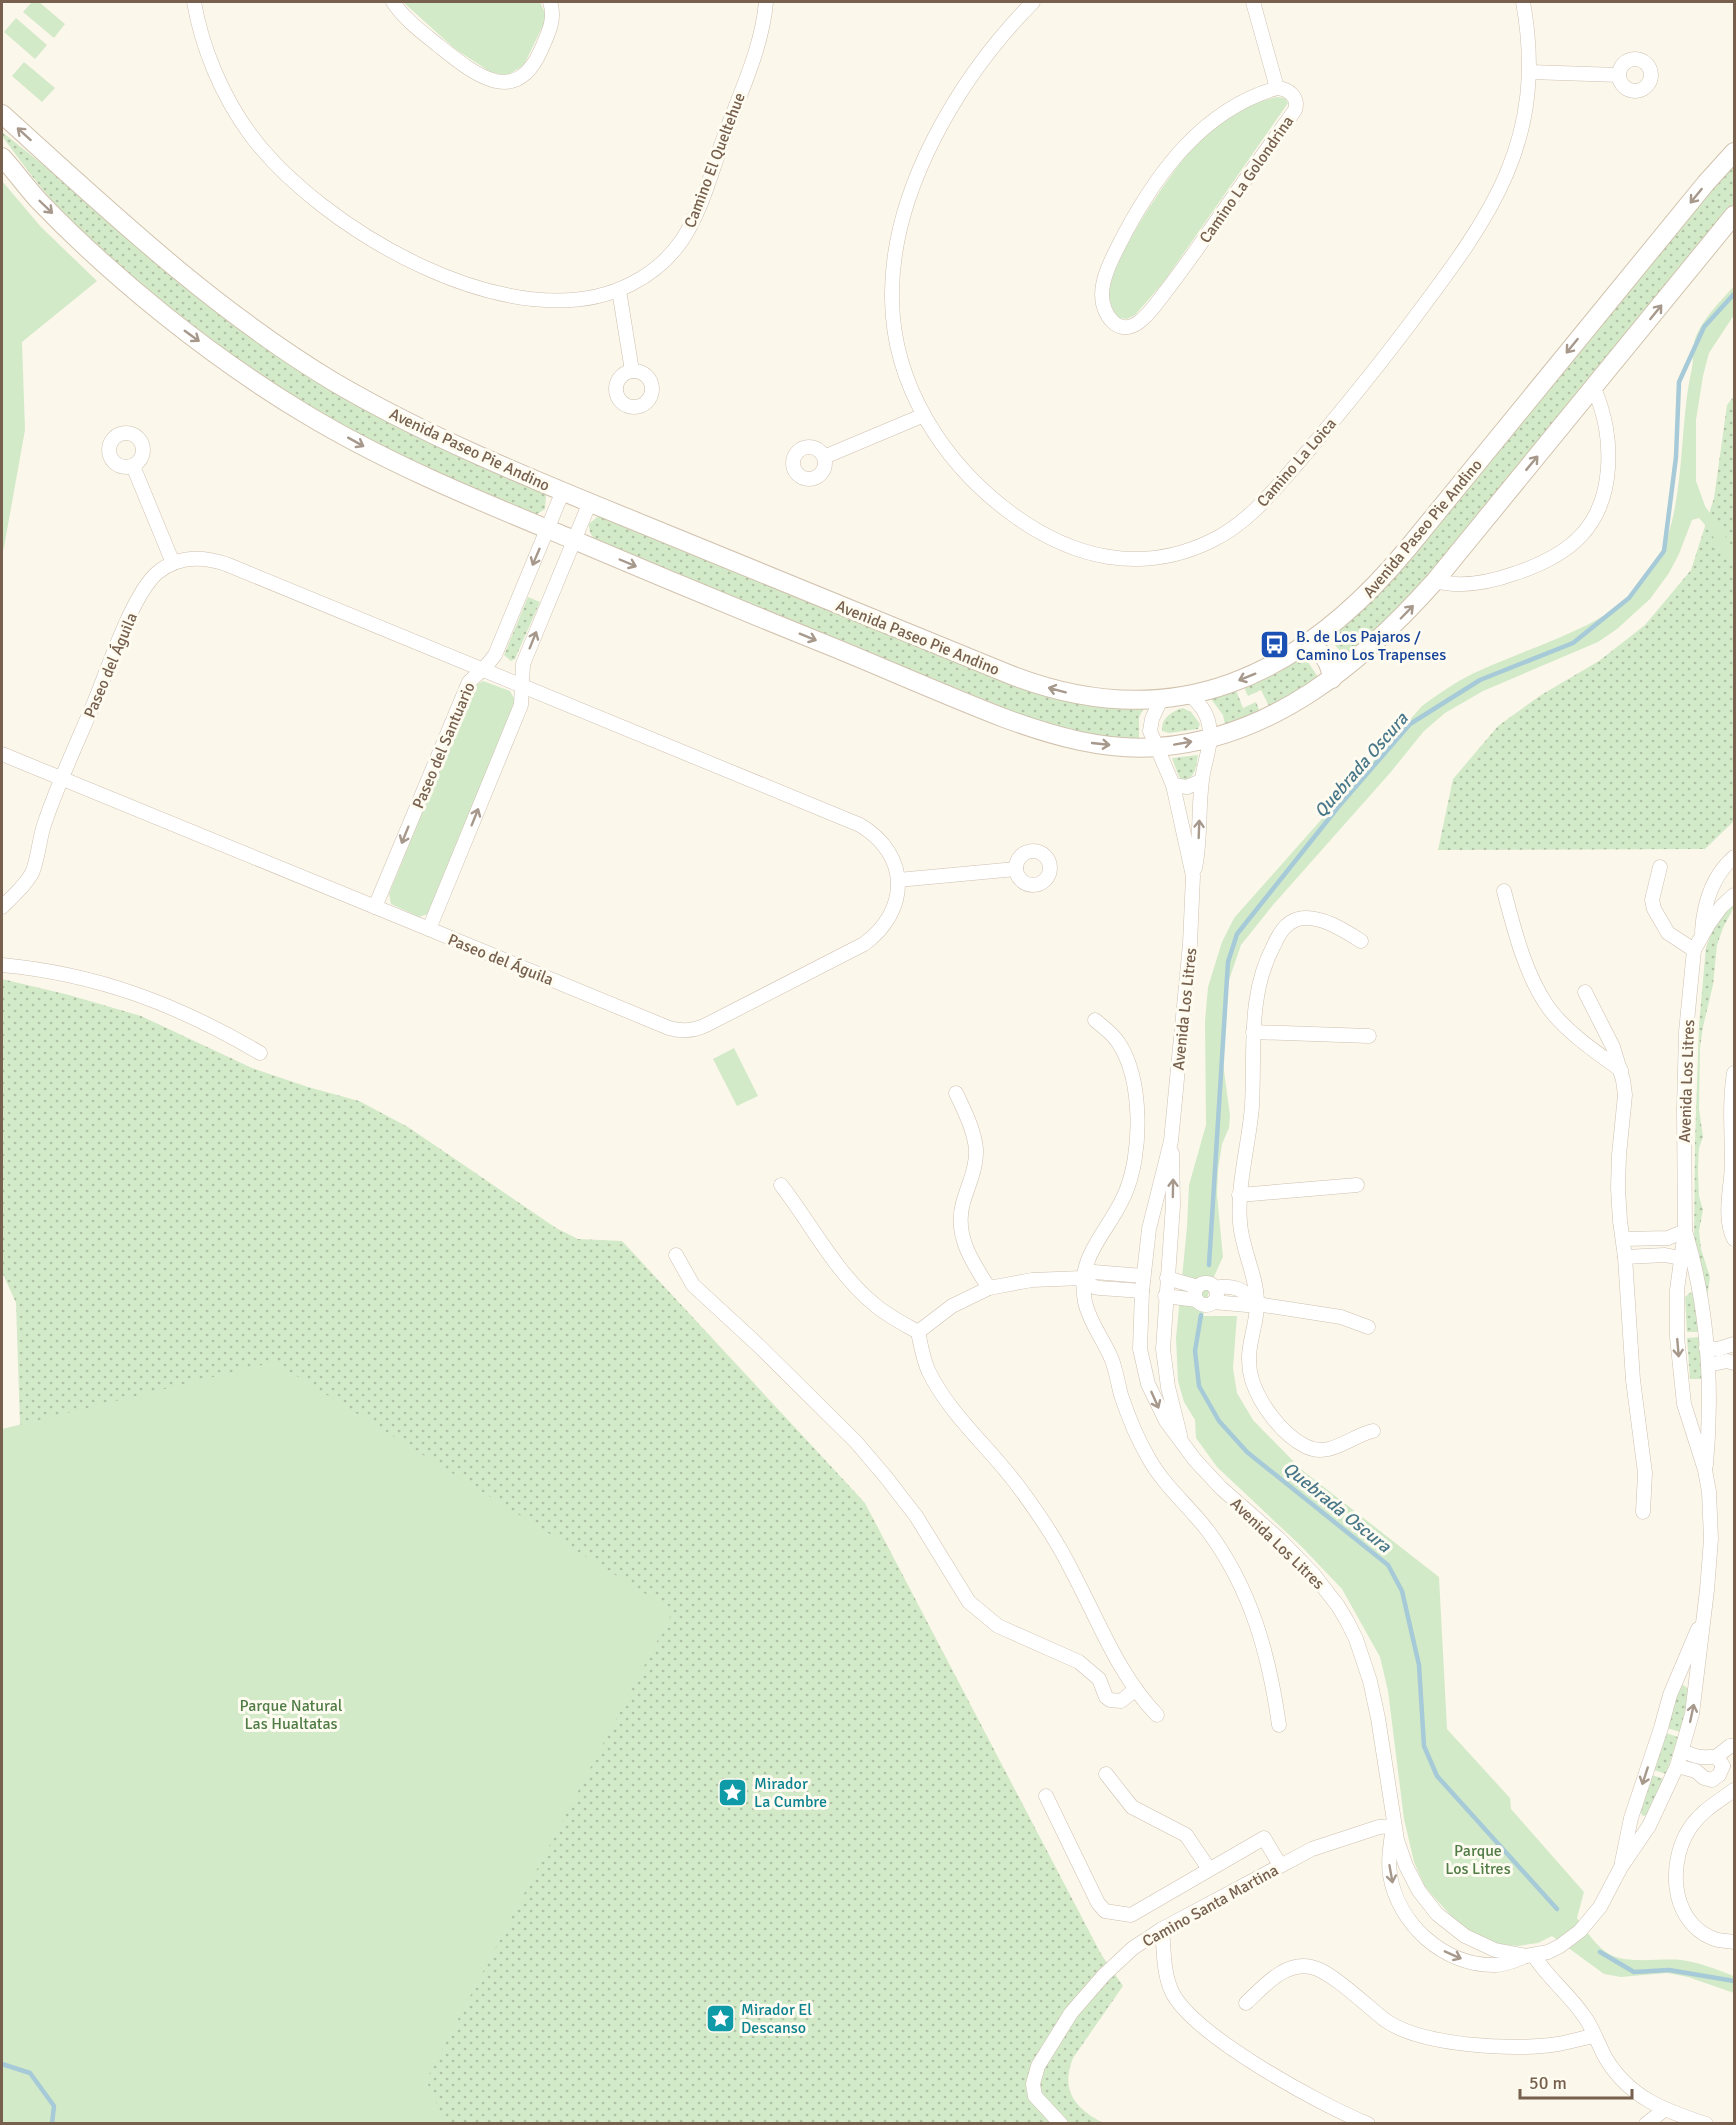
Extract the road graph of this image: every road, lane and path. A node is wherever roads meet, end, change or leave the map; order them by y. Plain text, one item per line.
1 (194, 2) edge
2 (393, 2) edge
3 (550, 2) edge
4 (766, 2) edge
5 (1033, 2) edge
6 (1253, 2) edge
7 (1523, 2) edge
8 (1530, 72) junction
9 (1618, 75) dead end
10 (1277, 88) junction
11 (2, 114) edge
12 (1734, 152) edge
13 (2, 157) edge
14 (1734, 215) edge
15 (619, 290) junction
16 (632, 371) dead end
17 (1594, 388) junction
18 (924, 415) junction
19 (824, 457) dead end
20 (133, 465) dead end
21 (563, 491) junction
22 (590, 502) junction
23 (547, 529) junction
24 (574, 540) junction
25 (173, 563) junction
26 (1435, 581) junction
27 (1308, 644) junction
28 (482, 669) junction
29 (1332, 679) junction
30 (522, 686) junction
31 (1189, 694) junction
32 (1161, 699) junction
33 (1210, 738) junction
34 (1156, 747) junction
35 (2, 754) edge
36 (62, 779) junction
37 (1202, 781) junction
38 (1173, 785) junction
39 (1734, 856) edge
40 (1660, 867) dead end
41 (1016, 869) dead end
42 (1193, 876) junction
43 (898, 880) junction
44 (1714, 882) junction
45 (1504, 891) dead end
46 (1734, 895) edge
47 (2, 907) edge
48 (375, 907) junction
49 (429, 929) junction
50 (1702, 933) junction
51 (1360, 941) dead end
52 (1694, 950) junction
53 (2, 965) edge
54 (1585, 992) dead end
55 (1095, 1020) dead end
56 (1253, 1032) junction
57 (1369, 1036) dead end
58 (260, 1053) dead end
59 (1621, 1070) junction
60 (1734, 1072) edge
61 (956, 1093) dead end
62 (1171, 1141) junction
63 (781, 1185) dead end
64 (1357, 1185) dead end
65 (1239, 1195) junction
66 (1149, 1229) junction
67 (1685, 1231) junction
68 (1172, 1236) junction
69 (1623, 1239) junction
70 (1734, 1239) edge
71 (676, 1255) dead end
72 (1625, 1257) junction
73 (1680, 1258) junction
74 (1143, 1276) junction
75 (1082, 1278) junction
76 (1167, 1278) junction
77 (989, 1288) junction
78 (1699, 1289) junction
79 (1677, 1290) junction
80 (1142, 1291) junction
81 (1197, 1293) junction
82 (1165, 1296) junction
83 (1257, 1304) junction
84 (1368, 1327) dead end
85 (918, 1332) junction
86 (1734, 1344) edge
87 (1706, 1348) junction
88 (1140, 1349) junction
89 (1163, 1349) junction
90 (1734, 1363) edge
91 (1708, 1365) junction
92 (1710, 1414) junction
93 (1687, 1418) junction
94 (1373, 1431) dead end
95 (1184, 1445) junction
96 (1705, 1470) junction
97 (1643, 1512) dead end
98 (1703, 1616) junction
99 (1675, 1680) junction
100 (1696, 1687) junction
101 (1136, 1689) junction
102 (1157, 1715) dead end
103 (1279, 1725) dead end
104 (1734, 1746) edge
105 (1682, 1751) junction
106 (1724, 1762) edge
107 (1677, 1766) junction
108 (1106, 1774) dead end
109 (1734, 1790) edge
110 (1046, 1796) dead end
111 (1631, 1818) junction
112 (1393, 1826) junction
113 (1649, 1826) junction
114 (1280, 1865) junction
115 (1621, 1867) junction
116 (1209, 1869) junction
117 (1162, 1929) junction
118 (1734, 1942) edge
119 (1530, 1956) junction
120 (1246, 2003) dead end
121 (1594, 2036) junction
122 (1664, 2110) junction
123 (1061, 2124) edge
124 (1368, 2124) edge
125 (1646, 2124) edge
126 (1706, 2124) edge

1 - 15 street, Camino El Queltehue
2 - 3 street
4 - 15 street, Camino El Queltehue
5 - 18 street, Camino La Loica
6 - 10 street
7 - 8 street, Camino La Loica
8 - 9 street
8 - 18 street, Camino La Loica
10 - 10 street, Camino La Golondrina
21 -> 11 main road, Avenida Paseo Pie Andino
12 -> 27 main road, Avenida Paseo Pie Andino
13 -> 23 main road
17 -> 14 main road
15 - 16 street
26 -> 17 main road
17 - 26 street
18 - 19 street
20 - 25 street
21 - 22 main road, Avenida Paseo Pie Andino
21 - 23 street, Paseo del Santuario
22 - 24 street
32 -> 22 main road, Avenida Paseo Pie Andino
23 - 24 main road
23 -> 28 street, Paseo del Santuario
30 -> 24 street
24 -> 34 main road
25 - 28 street, Paseo del Águila
25 - 36 street, Paseo del Águila
29 -> 26 main road
27 - 29 main road
27 -> 31 main road, Avenida Paseo Pie Andino
28 - 30 street, Paseo del Águila
28 -> 48 street, Paseo del Santuario
29 - 33 main road
30 - 43 street, Paseo del Águila
49 -> 30 street
31 - 32 main road, Avenida Paseo Pie Andino
31 - 33 street, Avenida Los Litres
32 - 34 street, Avenida Los Litres
34 -> 33 main road
33 - 37 street, Avenida Los Litres
34 - 38 street, Avenida Los Litres
35 - 36 street, Paseo del Águila
36 - 47 street, Paseo del Águila
36 - 48 street, Paseo del Águila
37 - 38 street
42 -> 37 street, Avenida Los Litres
38 - 42 street, Avenida Los Litres
39 - 44 street, Avenida Los Litres
40 - 52 street
41 - 43 street
42 - 62 street, Avenida Los Litres
43 - 49 street, Paseo del Águila
44 - 46 street
44 - 50 street, Avenida Los Litres
45 - 59 street
46 - 50 street, Avenida Los Litres
48 - 49 street, Paseo del Águila
50 - 52 street, Avenida Los Litres
51 - 56 street
52 - 67 street, Avenida Los Litres
53 - 58 street
54 - 59 street
55 - 75 street
56 - 57 street
56 - 65 street
59 - 69 street
60 - 70 street
61 - 77 street
62 - 66 street, Avenida Los Litres
68 -> 62 street, Avenida Los Litres
63 - 85 street
64 - 65 street
65 - 83 street
66 - 68 street
66 - 74 street, Avenida Los Litres
67 - 69 street
67 - 73 street, Avenida Los Litres
67 - 78 street, Avenida Los Litres
68 - 76 street, Avenida Los Litres
69 - 72 street
71 - 101 street
72 - 73 street
72 - 97 street
73 - 79 street, Avenida Los Litres
74 - 75 street
74 - 80 street, Avenida Los Litres
75 - 77 street
75 - 80 street
75 - 103 street
76 - 81 street
76 - 82 street, Avenida Los Litres
77 - 85 street
78 - 79 street
78 - 87 street, Avenida Los Litres
79 -> 93 street, Avenida Los Litres
80 - 88 street, Avenida Los Litres
81 - 82 street
81 - 83 street
82 - 89 street, Avenida Los Litres
83 - 84 street
83 - 94 street
85 - 101 street
86 - 87 street
87 - 91 street, Avenida Los Litres
88 - 89 street
88 -> 95 street, Avenida Los Litres
89 - 95 street, Avenida Los Litres
90 - 91 street
91 - 92 street, Avenida Los Litres
92 - 93 street
92 - 96 street, Avenida Los Litres
93 - 96 street, Avenida Los Litres
95 - 112 street, Avenida Los Litres
96 - 98 street, Avenida Los Litres
98 - 99 street, Avenida Los Litres
98 - 100 street, Avenida Los Litres
99 - 100 street
99 -> 111 street, Avenida Los Litres
105 -> 100 street, Avenida Los Litres
101 - 102 street
104 - 106 street
105 - 106 street
105 - 107 street, Avenida Los Litres
106 - 107 street
107 - 113 street, Avenida Los Litres
108 - 116 street
109 - 118 street
110 - 116 street
111 - 113 street
111 - 115 street, Avenida Los Litres
112 - 114 street, Camino Santa Martina
112 - 119 street, Avenida Los Litres
112 -> 119 street, Avenida Los Litres
113 - 115 street, Avenida Los Litres
114 - 116 street
114 - 117 street, Camino Santa Martina
115 - 119 street, Avenida Los Litres
117 - 123 street, Camino Santa Martina
117 - 124 street
119 - 121 street
120 - 121 street
121 - 122 street
122 - 125 street
122 - 126 street

